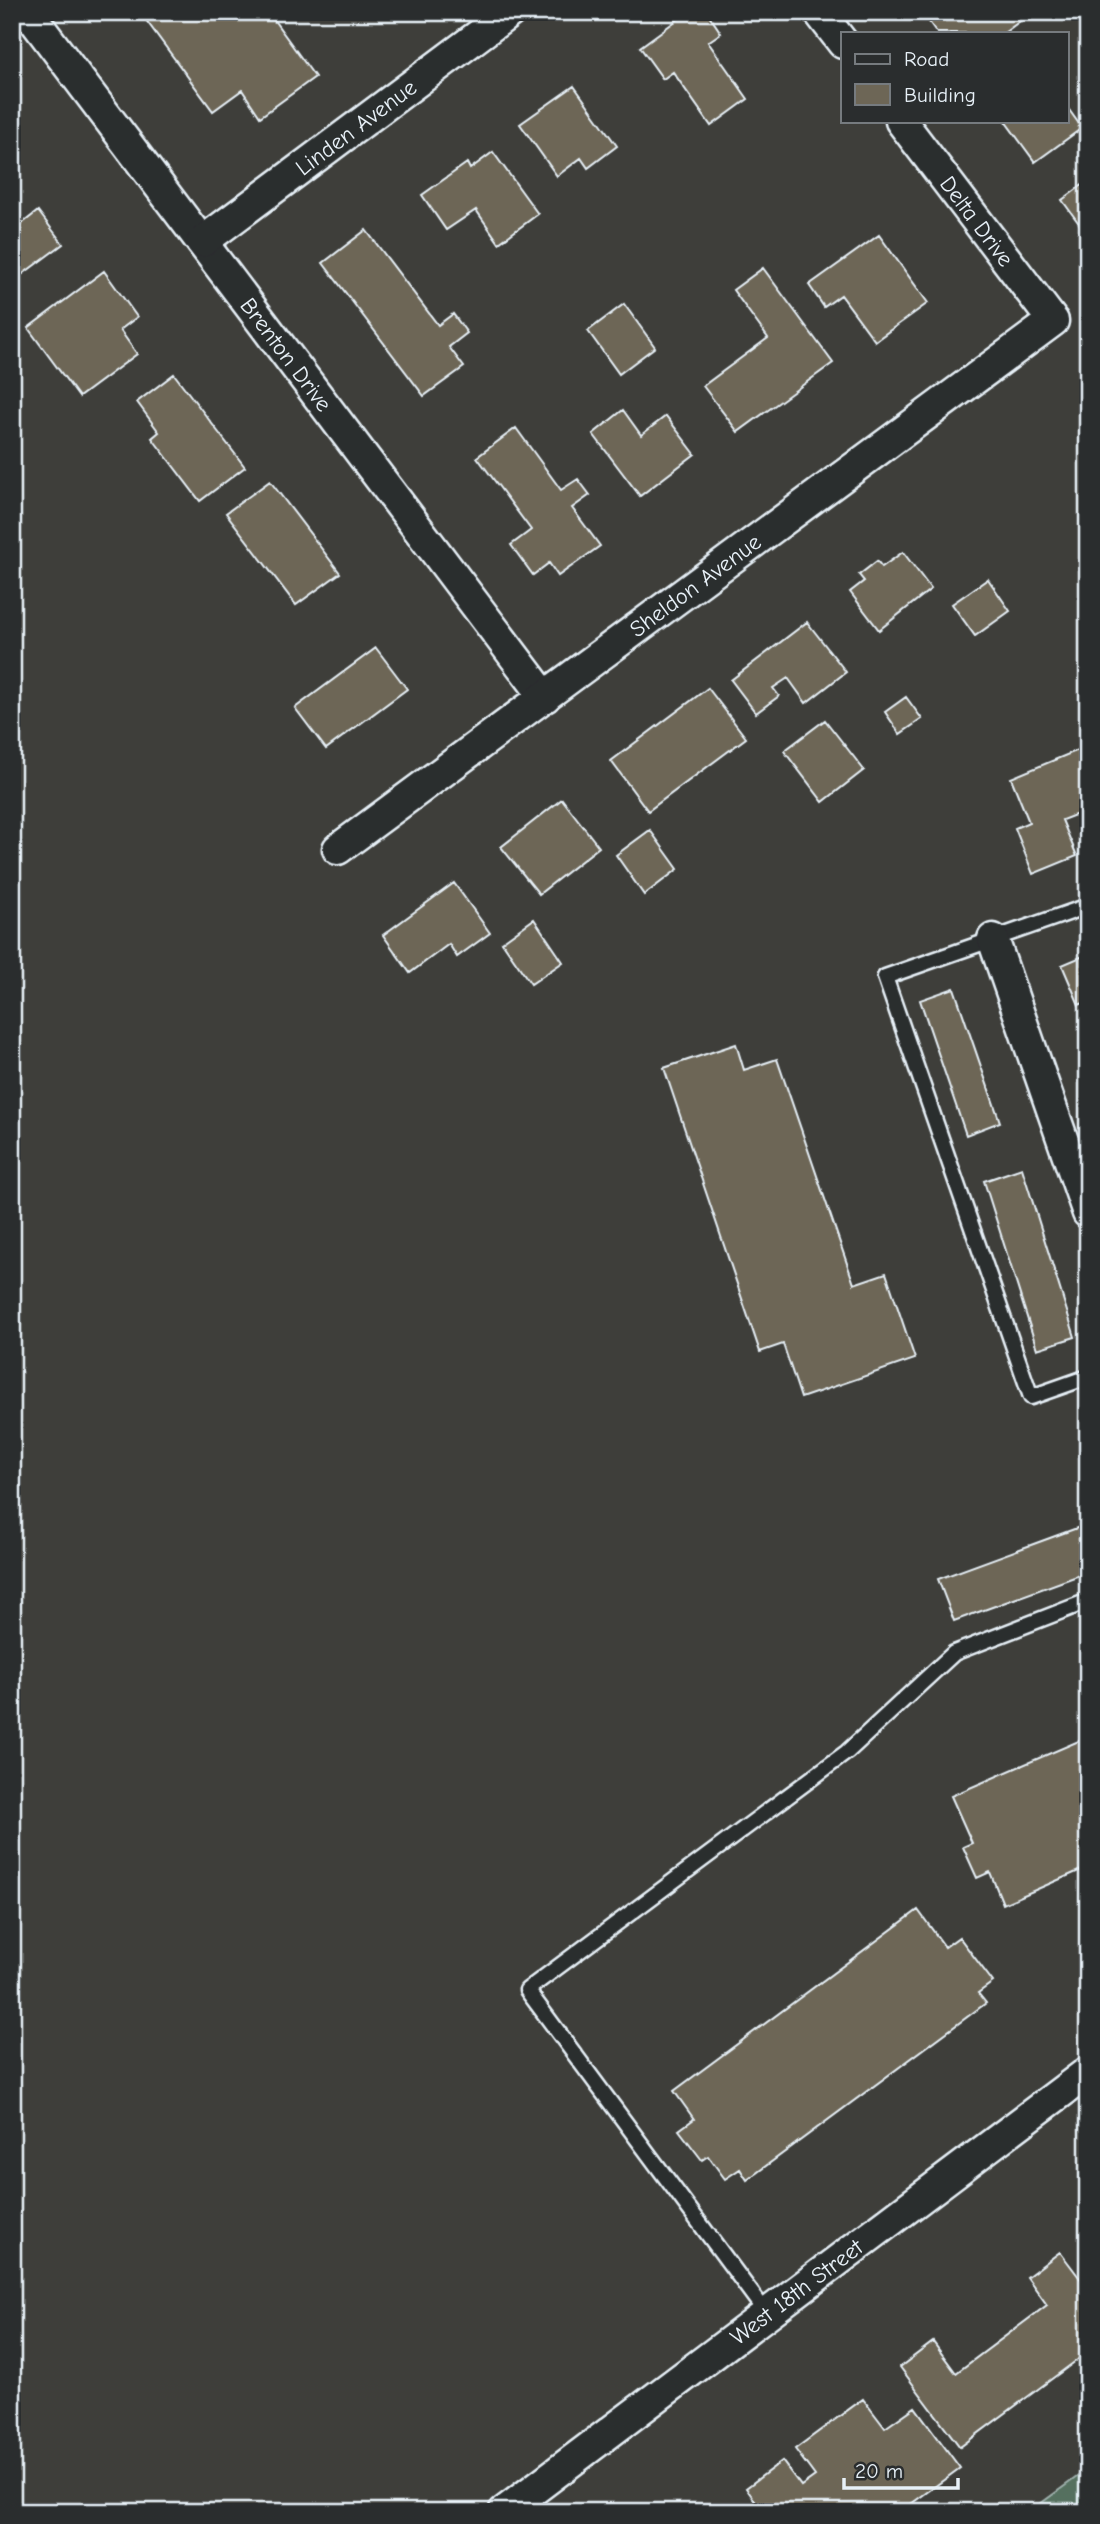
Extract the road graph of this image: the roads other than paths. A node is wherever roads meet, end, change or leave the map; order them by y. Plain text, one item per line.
1 (28, 12) edge
2 (510, 12) edge
3 (819, 12) edge
4 (841, 40) edge
5 (902, 122) edge
6 (202, 243) junction
7 (1052, 321) joint
8 (545, 696) junction
9 (338, 849) dead end
10 (1088, 905) edge
11 (993, 939) junction
12 (1088, 1213) edge
13 (1088, 1377) edge
14 (1088, 1601) edge
15 (1088, 2072) edge
16 (767, 2314) junction
17 (504, 2512) edge

1 - 6 street, Brenton Drive
2 - 6 street, Linden Avenue
3 - 4 street
5 - 7 street, Delta Drive
6 - 8 street, Brenton Drive
7 - 8 street, Sheldon Avenue
8 - 9 street, Sheldon Avenue
10 - 11 lane
11 - 12 street
11 - 13 lane
14 - 16 lane
15 - 16 street, West 18th Street
16 - 17 street, West 18th Street

